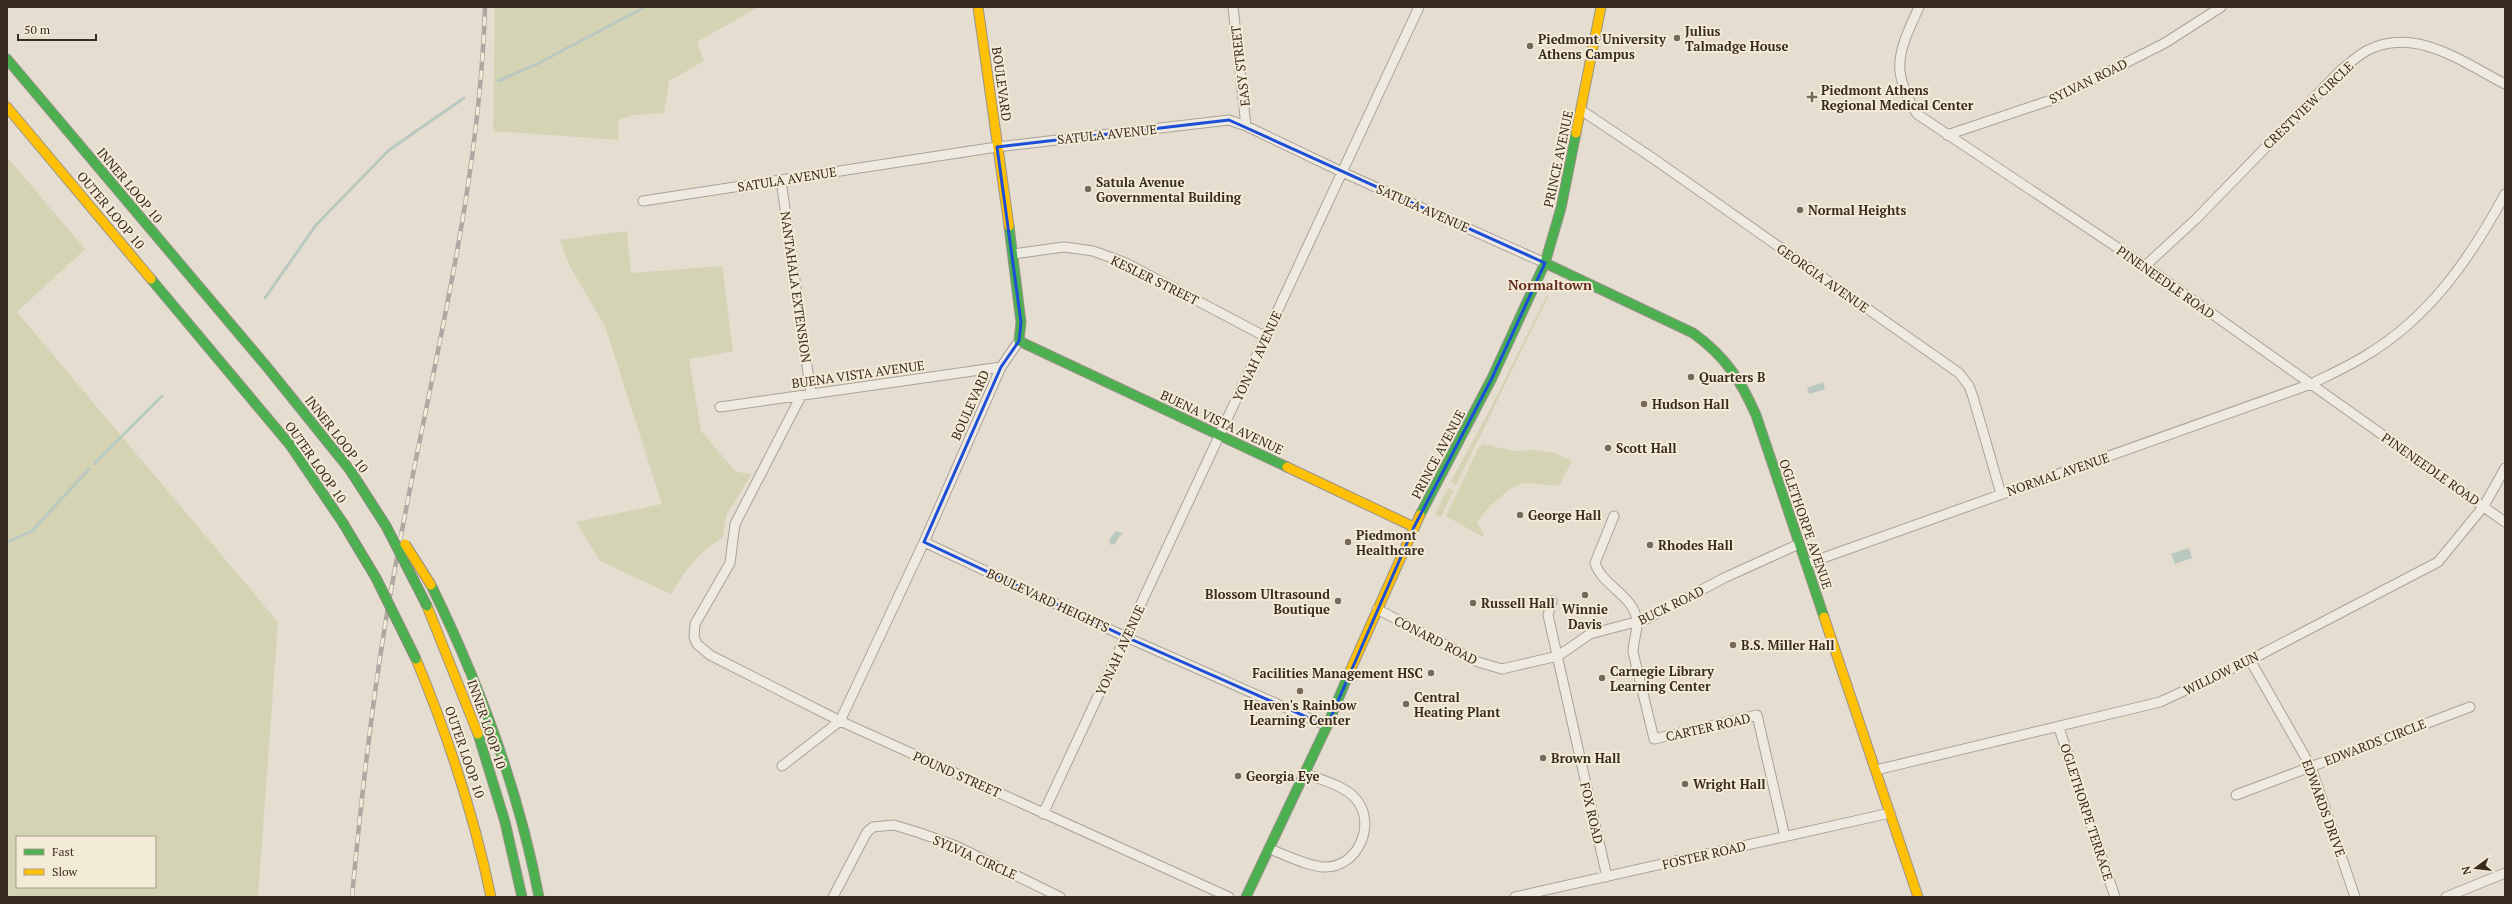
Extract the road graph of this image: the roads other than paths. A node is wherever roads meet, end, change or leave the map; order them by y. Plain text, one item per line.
1 (978, 7) edge
2 (1233, 7) edge
3 (1419, 7) edge
4 (1601, 7) edge
5 (1919, 7) edge
6 (2221, 7) edge
7 (7, 59) edge
8 (2505, 84) edge
9 (7, 107) edge
10 (1581, 110) junction
11 (1246, 126) junction
12 (1947, 135) junction
13 (997, 147) junction
14 (1342, 172) junction
15 (781, 180) junction
16 (2505, 194) edge
17 (643, 201) dead end
18 (1013, 254) junction
19 (1545, 263) junction
20 (2146, 266) junction
21 (1266, 337) junction
22 (1019, 341) junction
23 (1001, 367) junction
24 (2310, 384) junction
25 (811, 394) junction
26 (801, 396) junction
27 (720, 407) dead end
28 (1220, 435) junction
29 (2505, 468) edge
30 (350, 470) junction
31 (2001, 494) junction
32 (2484, 506) junction
33 (1614, 516) dead end
34 (2505, 522) edge
35 (1414, 527) junction
36 (924, 542) junction
37 (1799, 544) junction
38 (1806, 564) junction
39 (1552, 601) dead end
40 (1377, 609) junction
41 (1637, 622) junction
42 (1126, 637) junction
43 (1558, 656) junction
44 (2250, 660) junction
45 (1495, 668) joint
46 (2470, 707) dead end
47 (840, 721) junction
48 (1327, 726) junction
49 (2059, 728) junction
50 (782, 766) dead end
51 (2312, 767) junction
52 (1876, 770) junction
53 (1304, 773) junction
54 (2236, 795) dead end
55 (1890, 813) junction
56 (1043, 814) junction
57 (1785, 837) junction
58 (1269, 848) junction
59 (2505, 873) edge
60 (1607, 877) junction
61 (1562, 888) junction
62 (491, 897) edge
63 (522, 897) edge
64 (539, 897) edge
65 (833, 897) edge
66 (1060, 897) edge
67 (1229, 897) edge
68 (1246, 897) edge
69 (1516, 897) edge
70 (1563, 897) edge
71 (1918, 897) edge
72 (2115, 897) edge
73 (2356, 897) edge
74 (2446, 897) edge

1 - 13 main road, BOULEVARD
2 - 11 street, EASY STREET
3 - 14 street, YONAH AVENUE
4 - 10 main road, PRINCE AVENUE
5 - 12 street, PINENEEDLE ROAD
6 - 12 street, SYLVAN ROAD
7 - 30 main road, INNER LOOP 10
8 - 20 street, CRESTVIEW CIRCLE
9 - 62 main road, OUTER LOOP 10, bridge
10 - 19 main road, PRINCE AVENUE
10 - 31 street, GEORGIA AVENUE
11 - 13 street, SATULA AVENUE
11 - 14 street, SATULA AVENUE
12 - 20 street, PINENEEDLE ROAD
13 - 15 street, SATULA AVENUE
13 - 18 main road, BOULEVARD
14 - 19 street, SATULA AVENUE
14 - 21 street, YONAH AVENUE
15 - 17 street, SATULA AVENUE
15 - 25 street, NANTAHALA EXTENSION
16 - 24 street, NORMAL AVENUE
18 - 21 street, KESLER STREET
18 - 22 main road, BOULEVARD
19 - 35 main road, PRINCE AVENUE
19 - 37 main road, OGLETHORPE AVENUE
20 - 24 street, PINENEEDLE ROAD
21 - 28 street, YONAH AVENUE
22 - 23 street, BOULEVARD
22 - 28 main road, BUENA VISTA AVENUE
23 - 25 street, BUENA VISTA AVENUE
23 - 36 street, BOULEVARD
24 - 31 street, NORMAL AVENUE
24 - 32 street, PINENEEDLE ROAD
25 - 26 street, BUENA VISTA AVENUE
26 - 27 street, BUENA VISTA AVENUE
26 - 47 street, POUND STREET
28 - 35 main road, BUENA VISTA AVENUE
28 - 42 street, YONAH AVENUE
29 - 32 street, WILLOW RUN
30 - 63 main road, INNER LOOP 10, bridge
30 - 64 main road, bridge
31 - 38 street, NORMAL AVENUE
32 - 34 street, PINENEEDLE ROAD
32 - 44 street, WILLOW RUN
33 - 41 street
35 - 40 main road, PRINCE AVENUE
36 - 42 street, BOULEVARD HEIGHTS
36 - 47 street, BOULEVARD
37 - 38 main road, OGLETHORPE AVENUE
37 - 41 street, BUCK ROAD
38 - 52 main road, OGLETHORPE AVENUE
39 - 43 street, FOX ROAD
40 - 45 street, CONARD ROAD
40 - 48 main road, PRINCE AVENUE
41 - 43 street, BUCK ROAD
41 - 57 street, CARTER ROAD
42 - 48 street, BOULEVARD HEIGHTS
42 - 56 street, YONAH AVENUE
43 - 45 street, BUCK ROAD
43 - 60 street, FOX ROAD
44 - 49 street, WILLOW RUN
44 - 51 street, EDWARDS DRIVE
46 - 51 street, EDWARDS CIRCLE
47 - 50 street, BOULEVARD
47 - 56 street, POUND STREET
48 - 53 main road, PRINCE AVENUE
49 - 52 street, WILLOW RUN
49 - 72 street, OGLETHORPE TERRACE
51 - 54 street, EDWARDS CIRCLE
51 - 73 street, EDWARDS DRIVE
52 - 55 main road, OGLETHORPE AVENUE
53 - 58 main road, PRINCE AVENUE
53 - 58 street
55 - 57 street, FOSTER ROAD
55 - 71 main road, OGLETHORPE AVENUE
56 - 67 street, POUND STREET
57 - 60 street, FOSTER ROAD
58 - 68 main road, PRINCE AVENUE
59 - 74 street
60 - 61 street, FOSTER ROAD
61 - 69 street, FOSTER ROAD
61 - 70 street
65 - 66 street, SYLVIA CIRCLE

